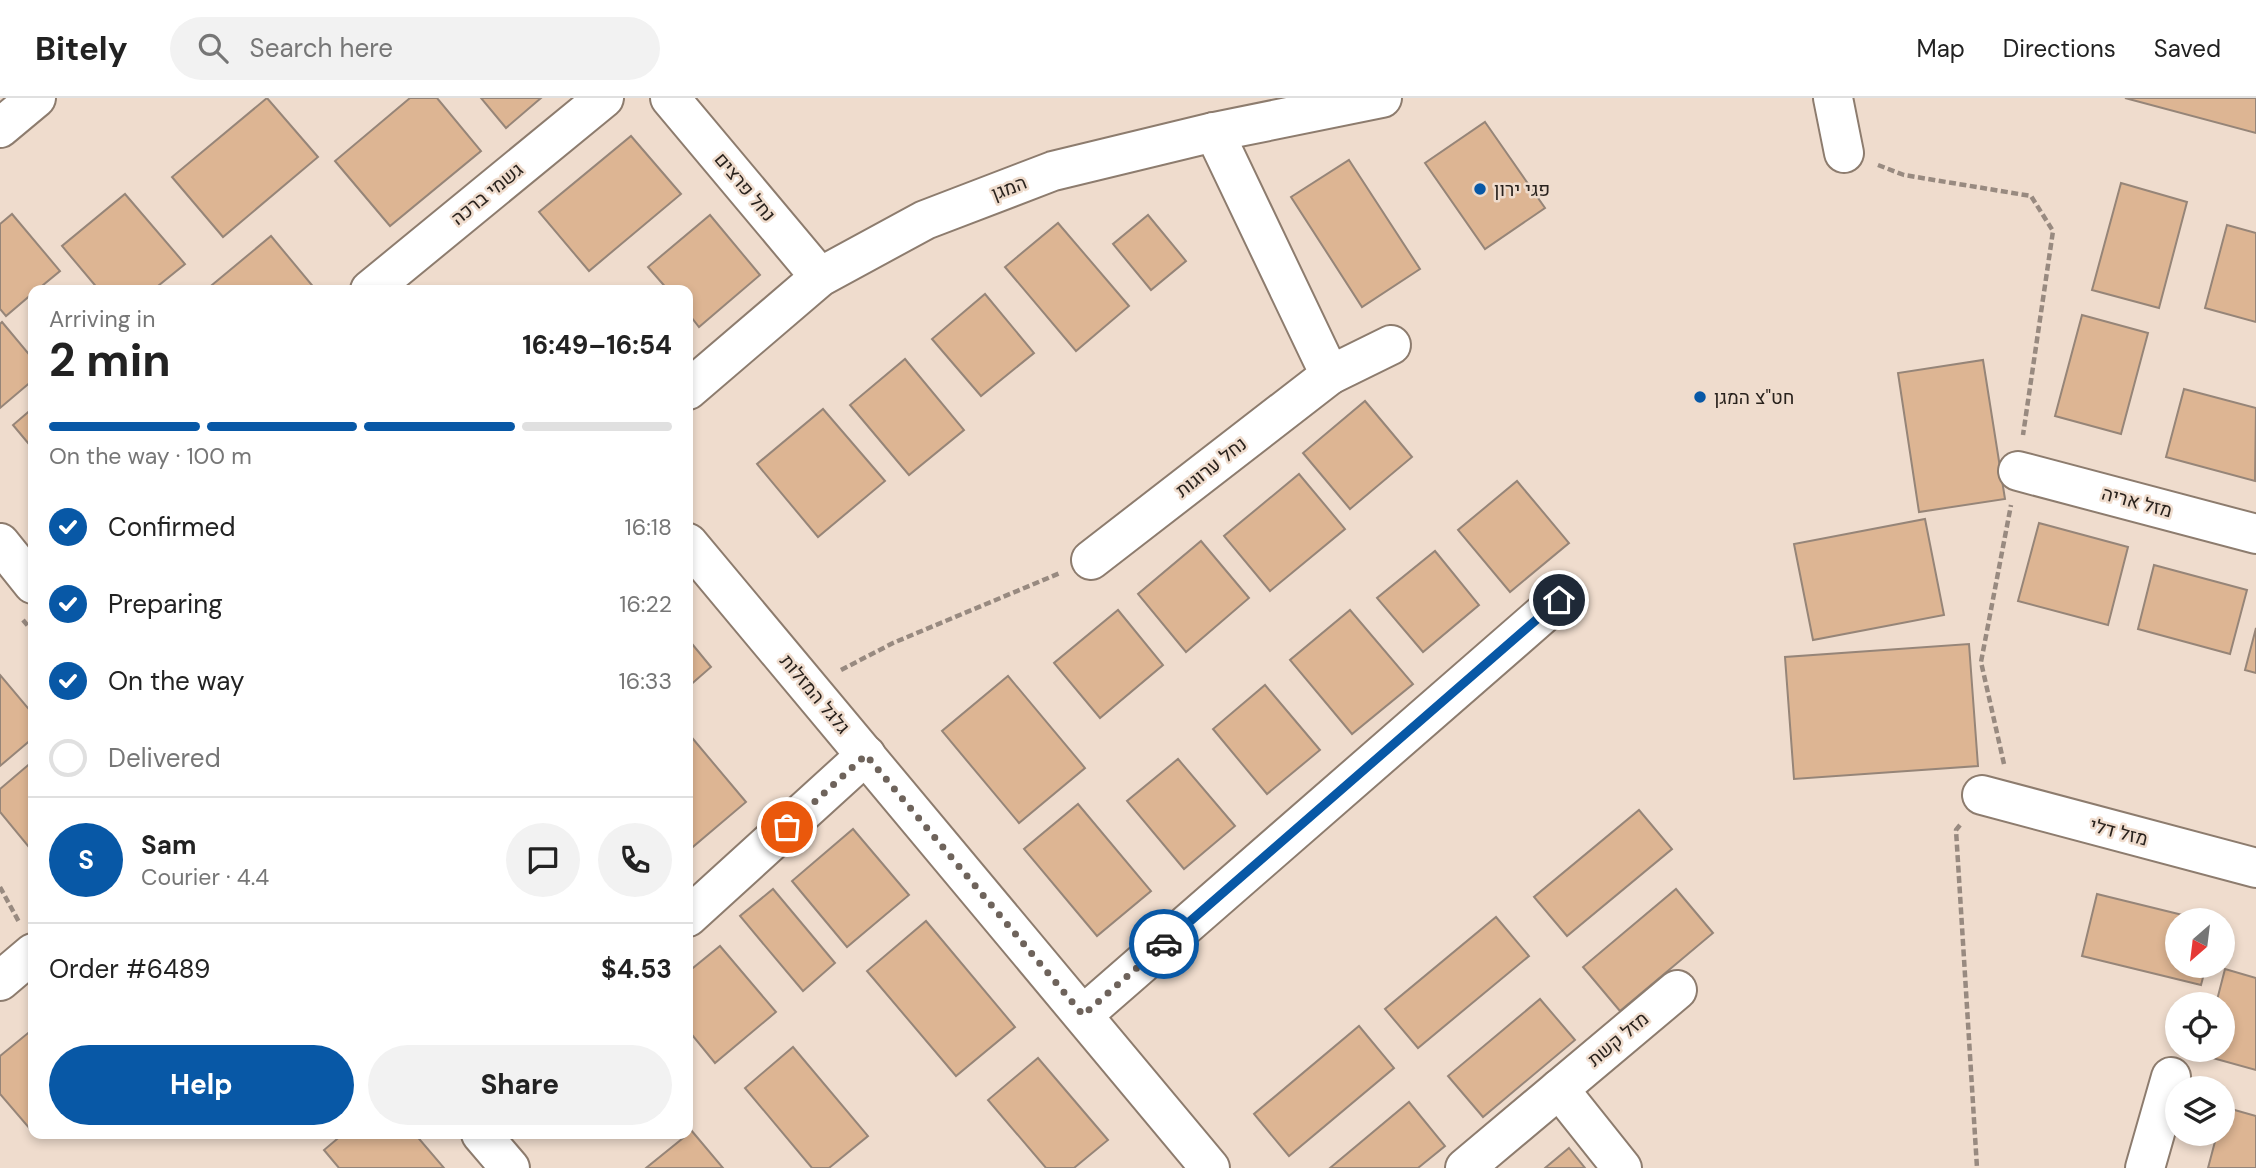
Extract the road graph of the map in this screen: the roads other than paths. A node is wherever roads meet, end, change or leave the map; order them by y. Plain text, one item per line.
1 (36, 98) edge
2 (604, 98) edge
3 (670, 98) edge
4 (1382, 98) edge
5 (1833, 98) edge
6 (0, 128) edge
7 (1214, 132) junction
8 (1844, 153) road end
9 (820, 277) junction
10 (376, 285) edge
11 (1391, 345) dead end
12 (1330, 375) junction
13 (693, 386) edge
14 (2018, 471) road end
15 (2256, 534) edge
16 (0, 543) edge
17 (693, 549) edge
18 (1091, 560) road end
19 (28, 578) edge
20 (1559, 600) dead end
21 (866, 755) junction
22 (1982, 795) road end
23 (2256, 869) edge
24 (693, 912) edge
25 (27, 938) edge
26 (0, 981) edge
27 (1677, 990) dead end
28 (1083, 1015) junction
29 (1559, 1089) junction
30 (2165, 1098) edge
31 (485, 1139) edge
32 (510, 1168) edge
33 (1210, 1168) edge
34 (1465, 1168) edge
35 (1622, 1168) edge
36 (2145, 1168) edge

1 - 6 street
2 - 10 street, גשמי ברכה
3 - 9 street, נחל פרצים
4 - 7 street, המגן
5 - 8 street
7 - 9 street, המגן
7 - 12 street
9 - 13 street, המגן
11 - 12 street, נחל ערוגות
12 - 18 street, נחל ערוגות
14 - 15 street, מזל אריה
16 - 19 street
17 - 21 street, גלגל המזלות
20 - 28 street
21 - 24 street
21 - 28 street, גלגל המזלות
22 - 23 street, מזל דלי
25 - 26 street
27 - 29 street, מזל קשת
28 - 33 street, גלגל המזלות
29 - 34 street, מזל קשת
29 - 35 street
30 - 36 street
31 - 32 street

